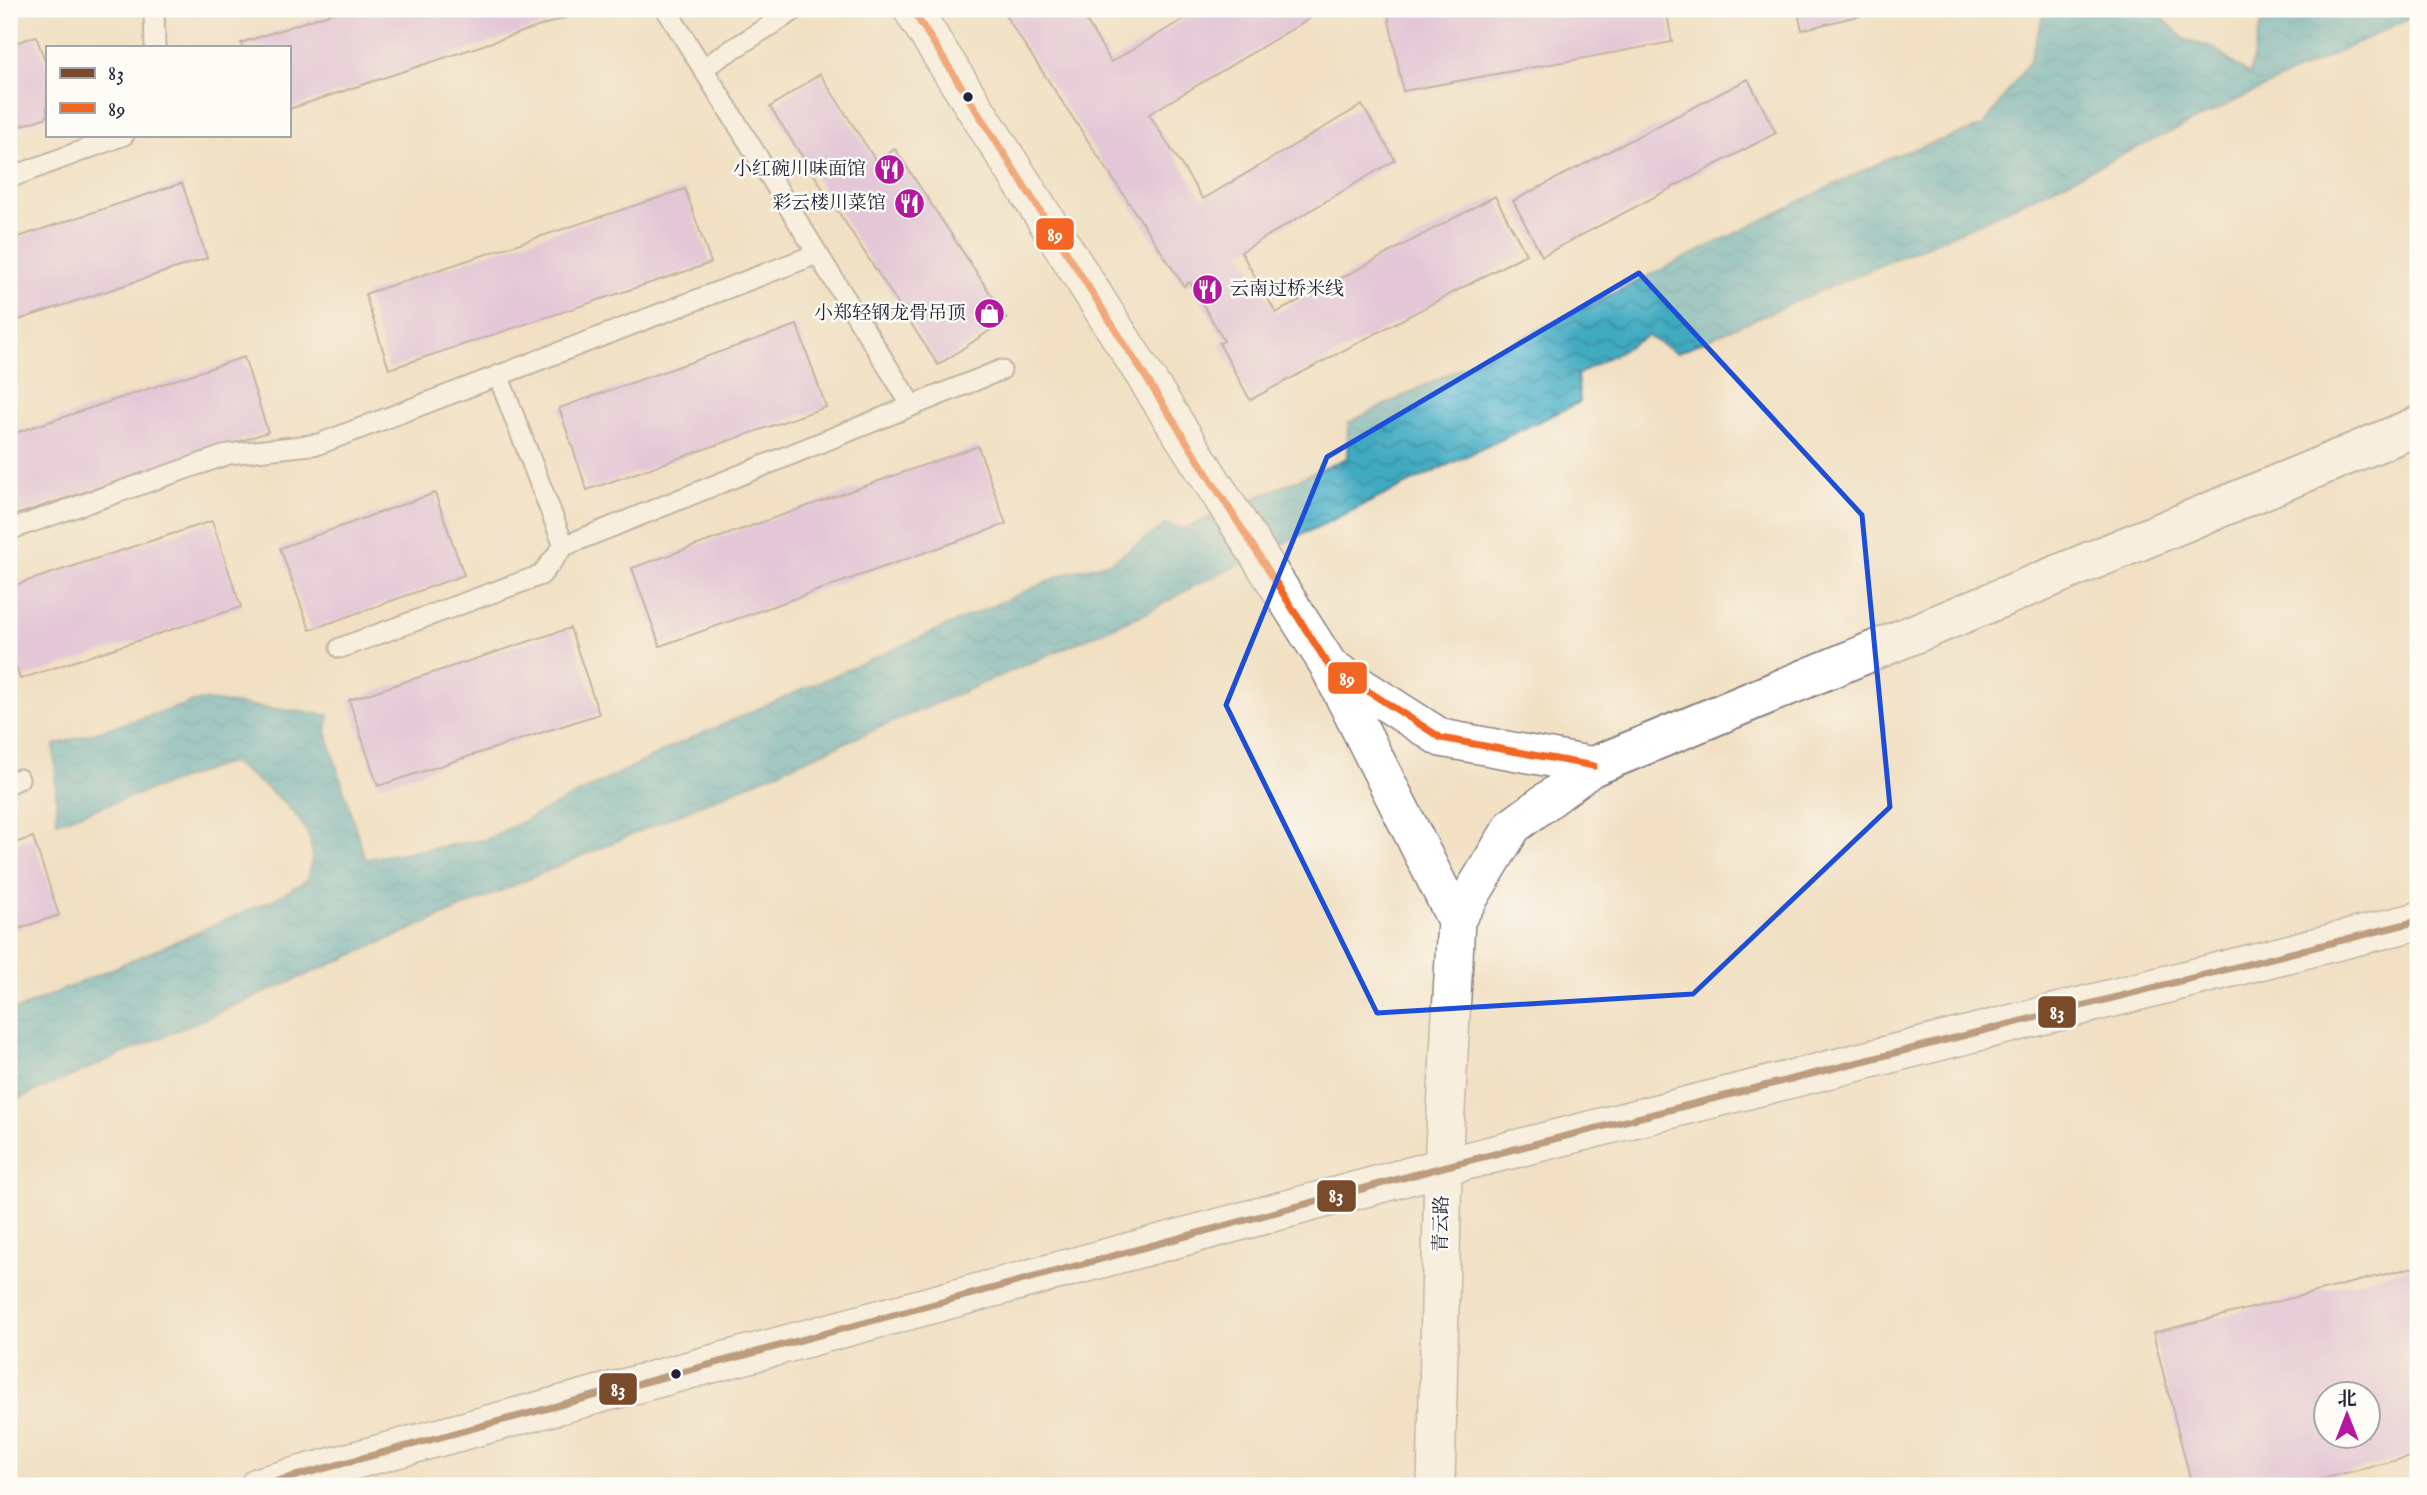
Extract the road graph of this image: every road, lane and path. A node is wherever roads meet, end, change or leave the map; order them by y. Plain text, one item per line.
1 (154, 9) edge
2 (796, 9) edge
3 (912, 9) edge
4 (672, 11) edge
5 (155, 46) edge
6 (703, 68) junction
7 (121, 136) edge
8 (9, 178) edge
9 (817, 254) junction
10 (1001, 370) dead end
11 (498, 376) junction
12 (912, 406) junction
13 (2418, 426) edge
14 (9, 530) edge
15 (564, 546) junction
16 (340, 648) dead end
17 (1329, 666) junction
18 (1594, 766) junction
19 (1456, 920) junction
20 (2418, 921) edge
21 (1443, 1167) junction
22 (259, 1486) edge
23 (1436, 1486) edge

1 - 5 lane
2 - 6 lane
3 - 17 street, 青云路
4 - 6 lane
6 - 9 lane
7 - 8 lane
9 - 11 lane
9 - 12 lane
10 - 12 lane
11 - 14 lane
11 - 15 lane
12 - 15 lane
13 - 18 street
15 - 16 lane
17 - 18 street, 青云路
17 - 19 street, 青云路
18 - 19 street, 青云路
19 - 21 street, 青云路
20 - 21 street
21 - 22 street
21 - 23 street, 青云路

